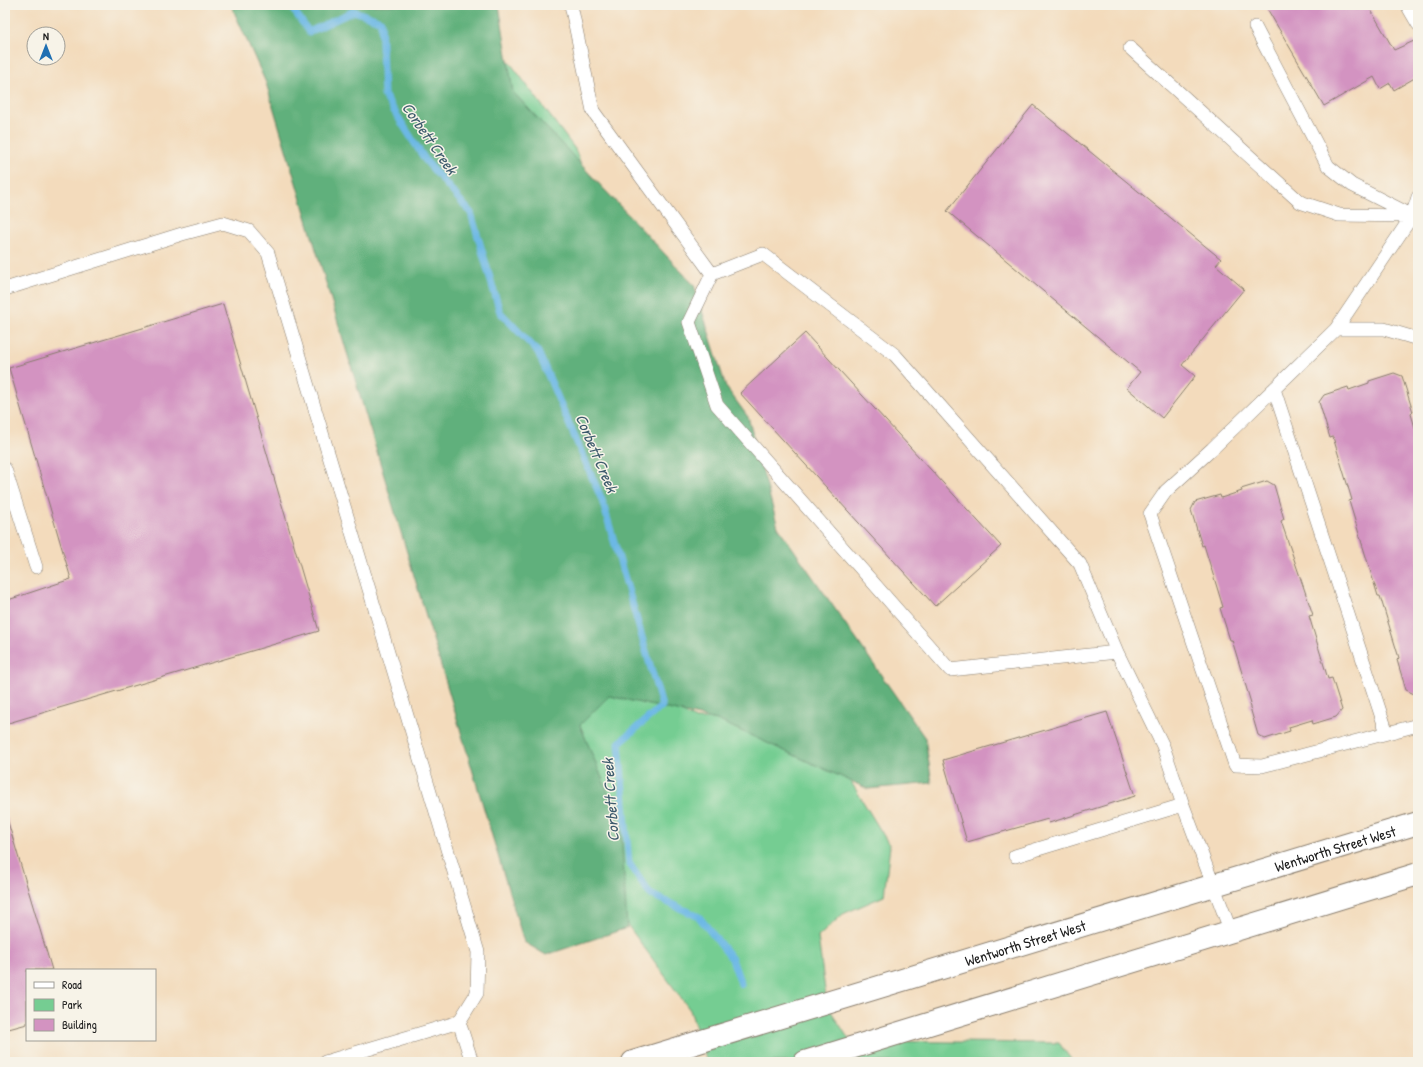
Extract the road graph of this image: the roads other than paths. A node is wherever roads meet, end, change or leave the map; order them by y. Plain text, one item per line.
1 (571, 5) edge
2 (1407, 5) edge
3 (1418, 24) edge
4 (1255, 27) dead end
5 (1130, 48) dead end
6 (1416, 209) edge
7 (712, 274) junction
8 (5, 288) edge
9 (1336, 329) junction
10 (1418, 339) edge
11 (1274, 389) junction
12 (5, 469) edge
13 (36, 566) dead end
14 (1117, 652) junction
15 (1418, 725) edge
16 (1387, 733) junction
17 (1183, 805) junction
18 (1418, 823) edge
19 (1015, 856) dead end
20 (1418, 874) edge
21 (1214, 884) junction
22 (1231, 932) junction
23 (459, 1022) junction
24 (325, 1062) edge
25 (472, 1062) edge
26 (633, 1062) edge
27 (806, 1062) edge

1 - 7 lane
2 - 3 lane
4 - 6 lane
5 - 6 lane
6 - 9 lane
7 - 14 lane
7 - 14 lane
8 - 23 lane
9 - 10 lane
9 - 11 lane
11 - 16 lane
11 - 16 lane
12 - 13 lane
14 - 17 lane
15 - 16 lane
17 - 19 lane
17 - 21 lane
18 - 21 main road, Wentworth Street West
20 - 22 main road
21 - 22 lane
21 - 26 main road, Wentworth Street West
22 - 27 main road
23 - 24 lane
23 - 25 lane

